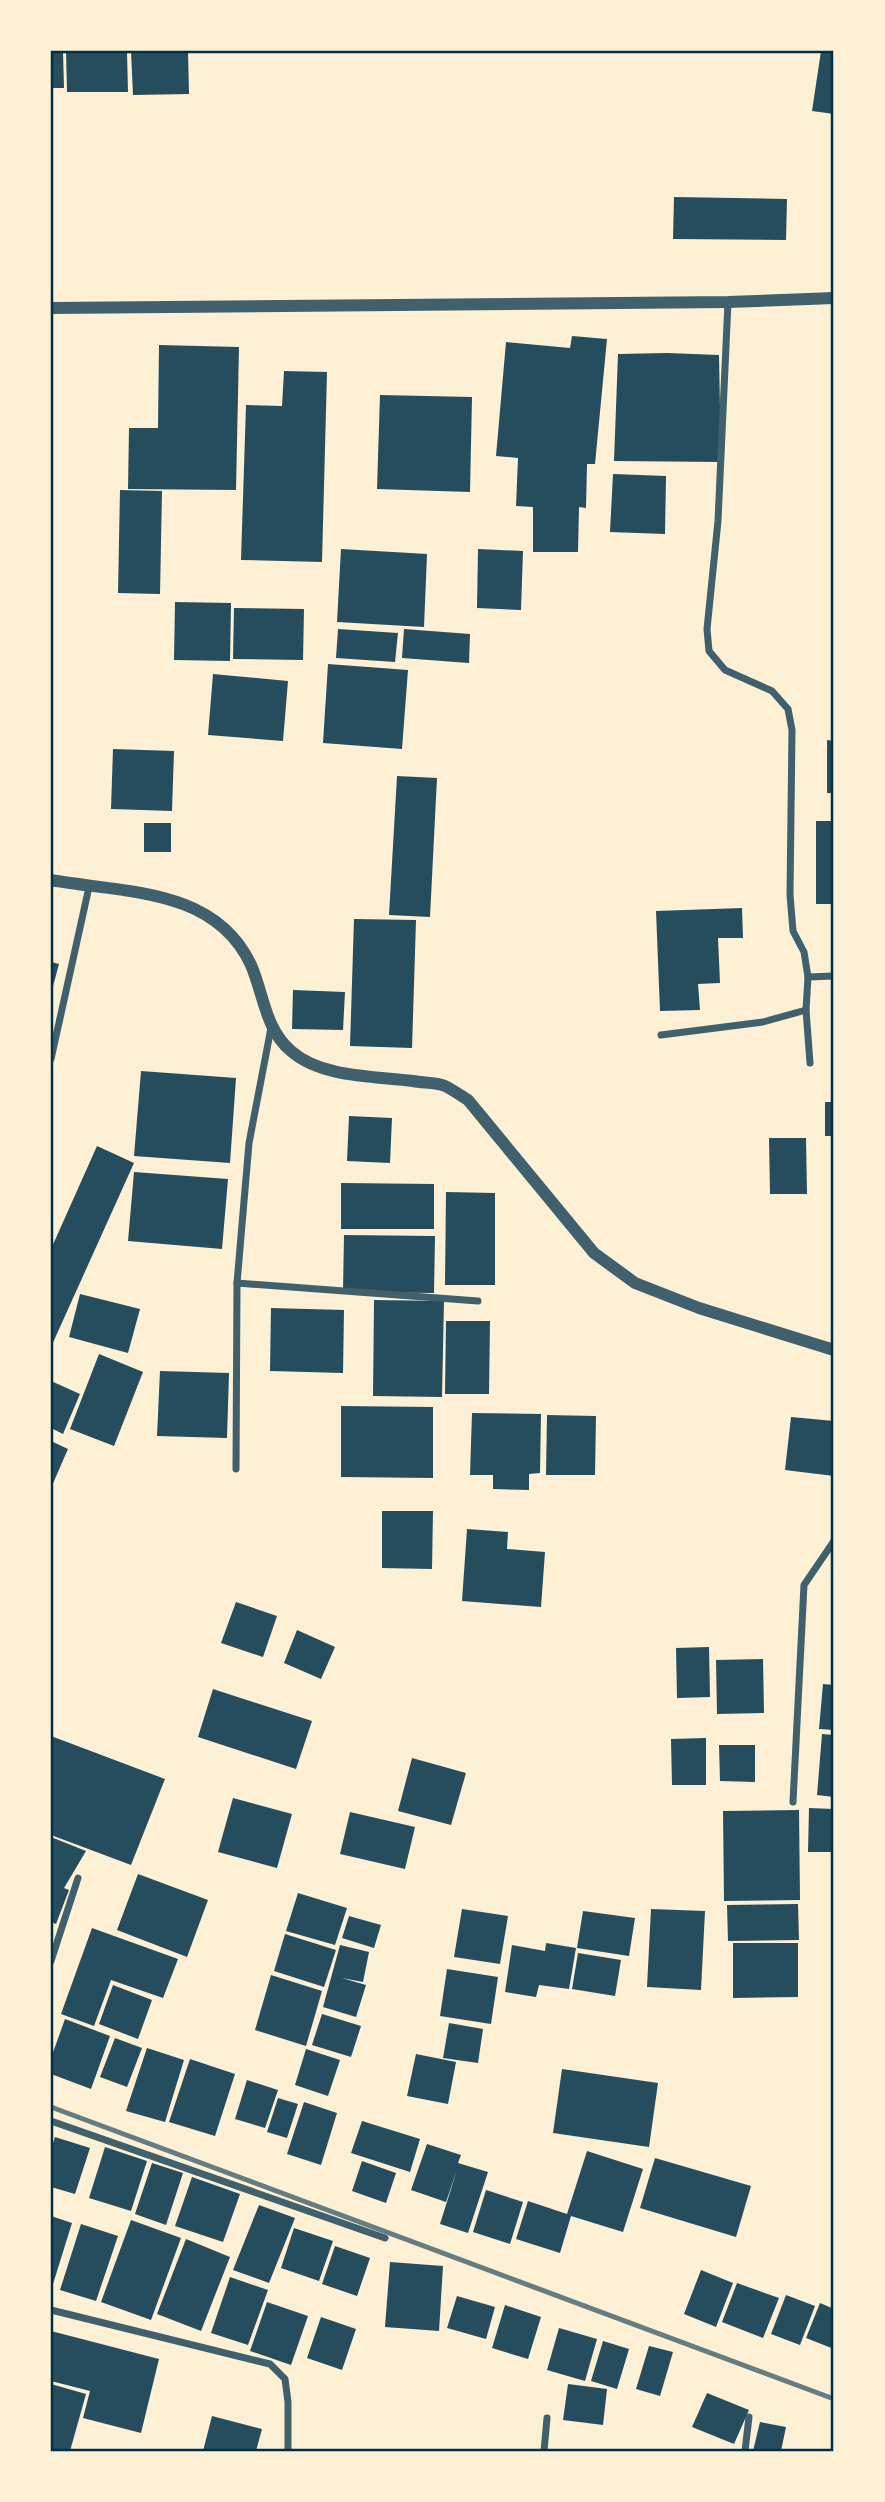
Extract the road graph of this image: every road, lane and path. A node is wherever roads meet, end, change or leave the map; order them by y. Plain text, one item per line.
1 (834, 298) edge
2 (728, 302) junction
3 (51, 308) edge
4 (51, 880) edge
5 (89, 887) junction
6 (834, 976) edge
7 (808, 977) junction
8 (807, 1010) junction
9 (271, 1028) junction
10 (661, 1035) dead end
11 (51, 1059) edge
12 (810, 1063) dead end
13 (237, 1283) junction
14 (478, 1301) dead end
15 (834, 1350) edge
16 (236, 1469) dead end
17 (834, 1541) edge
18 (793, 1802) dead end
19 (78, 1878) dead end
20 (51, 1961) edge
21 (51, 2120) edge
22 (385, 2238) dead end
23 (51, 2310) edge
24 (748, 2417) dead end
25 (547, 2418) dead end
26 (288, 2451) edge
27 (544, 2451) edge
28 (745, 2451) edge

1 - 2 street
2 - 3 street
2 - 7 street
4 - 5 street
5 - 9 street
5 - 11 street
6 - 7 street
7 - 8 street
8 - 10 street
8 - 12 street
9 - 13 street
9 - 15 street
13 - 14 street
13 - 16 street
17 - 18 street
19 - 20 street
21 - 22 street
23 - 26 street
24 - 28 street
25 - 27 street

